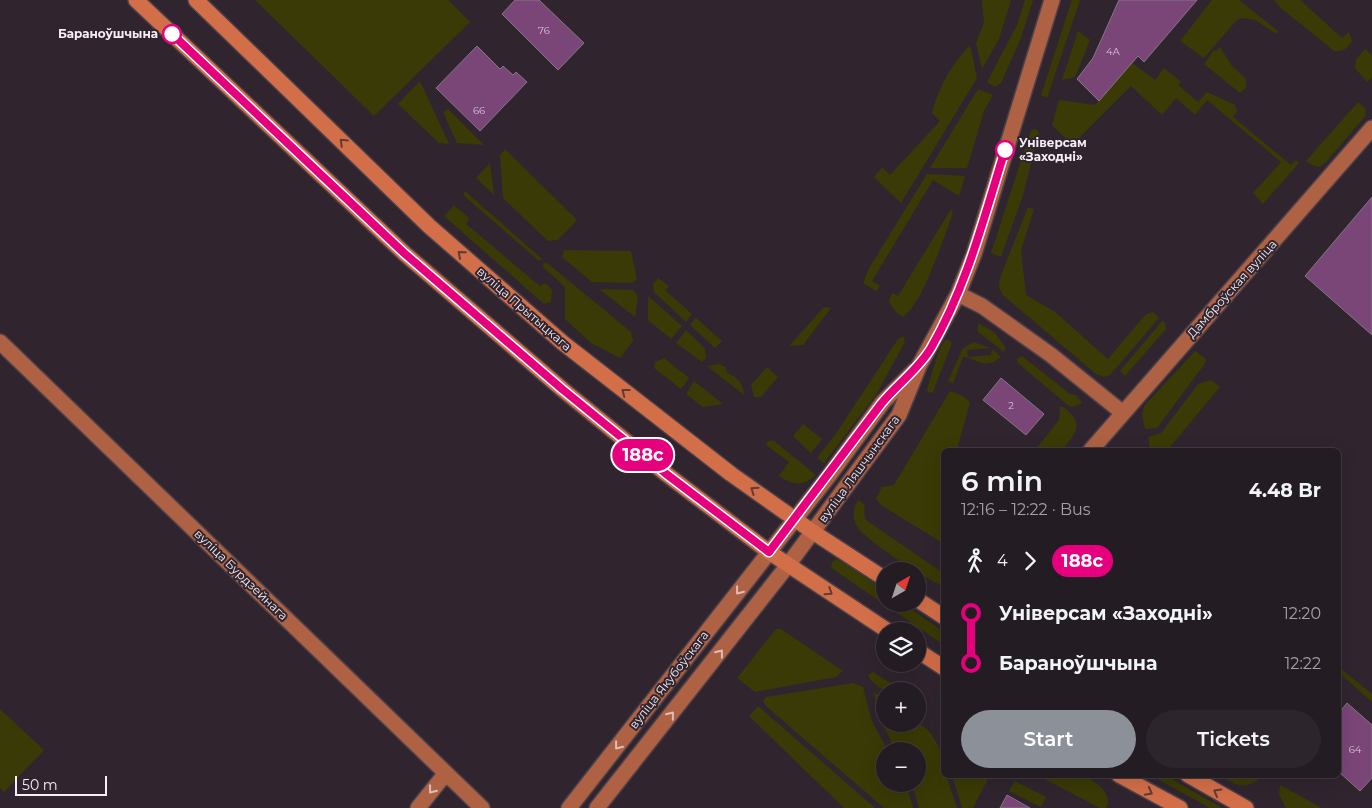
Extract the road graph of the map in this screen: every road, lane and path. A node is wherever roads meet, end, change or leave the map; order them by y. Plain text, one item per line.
1 (136, 0) edge
2 (196, 0) edge
3 (1052, 0) edge
4 (1372, 128) edge
5 (958, 294) junction
6 (0, 342) edge
7 (919, 366) junction
8 (1123, 413) junction
9 (1093, 448) edge
10 (794, 519) junction
11 (813, 532) junction
12 (769, 552) junction
13 (788, 565) junction
14 (876, 573) edge
15 (926, 605) edge
16 (941, 615) edge
17 (876, 623) edge
18 (926, 656) edge
19 (941, 666) edge
20 (446, 773) junction
21 (1125, 778) edge
22 (1193, 778) edge
23 (418, 808) edge
24 (482, 808) edge
25 (569, 808) edge
26 (597, 808) edge
27 (1180, 808) edge
28 (1246, 808) edge

1 - 12 main road
10 -> 2 main road, вуліца Прытыцкага
3 - 5 main road, вуліца Ляшчынскага
4 - 8 main road, Дамброўская вуліца
5 - 7 main road, вуліца Ляшчынскага
5 - 8 main road
6 - 20 main road, вуліца Бурдзейнага
7 - 10 main road, вуліца Ляшчынскага
7 - 11 main road, вуліца Ляшчынскага
8 - 9 main road, Дамброўская вуліца
10 - 11 main road, вуліца Прытыцкага
10 - 12 main road, вуліца Ляшчынскага
11 - 13 main road, вуліца Ляшчынскага
11 - 14 main road, вуліца Прытыцкага
12 - 13 main road
12 -> 25 main road, вуліца Якубоўскага
13 -> 17 main road
26 -> 13 main road, вуліца Якубоўскага
15 - 16 main road
18 - 19 main road
20 -> 23 main road
20 - 24 main road, вуліца Бурдзейнага
21 -> 27 main road
28 -> 22 main road

